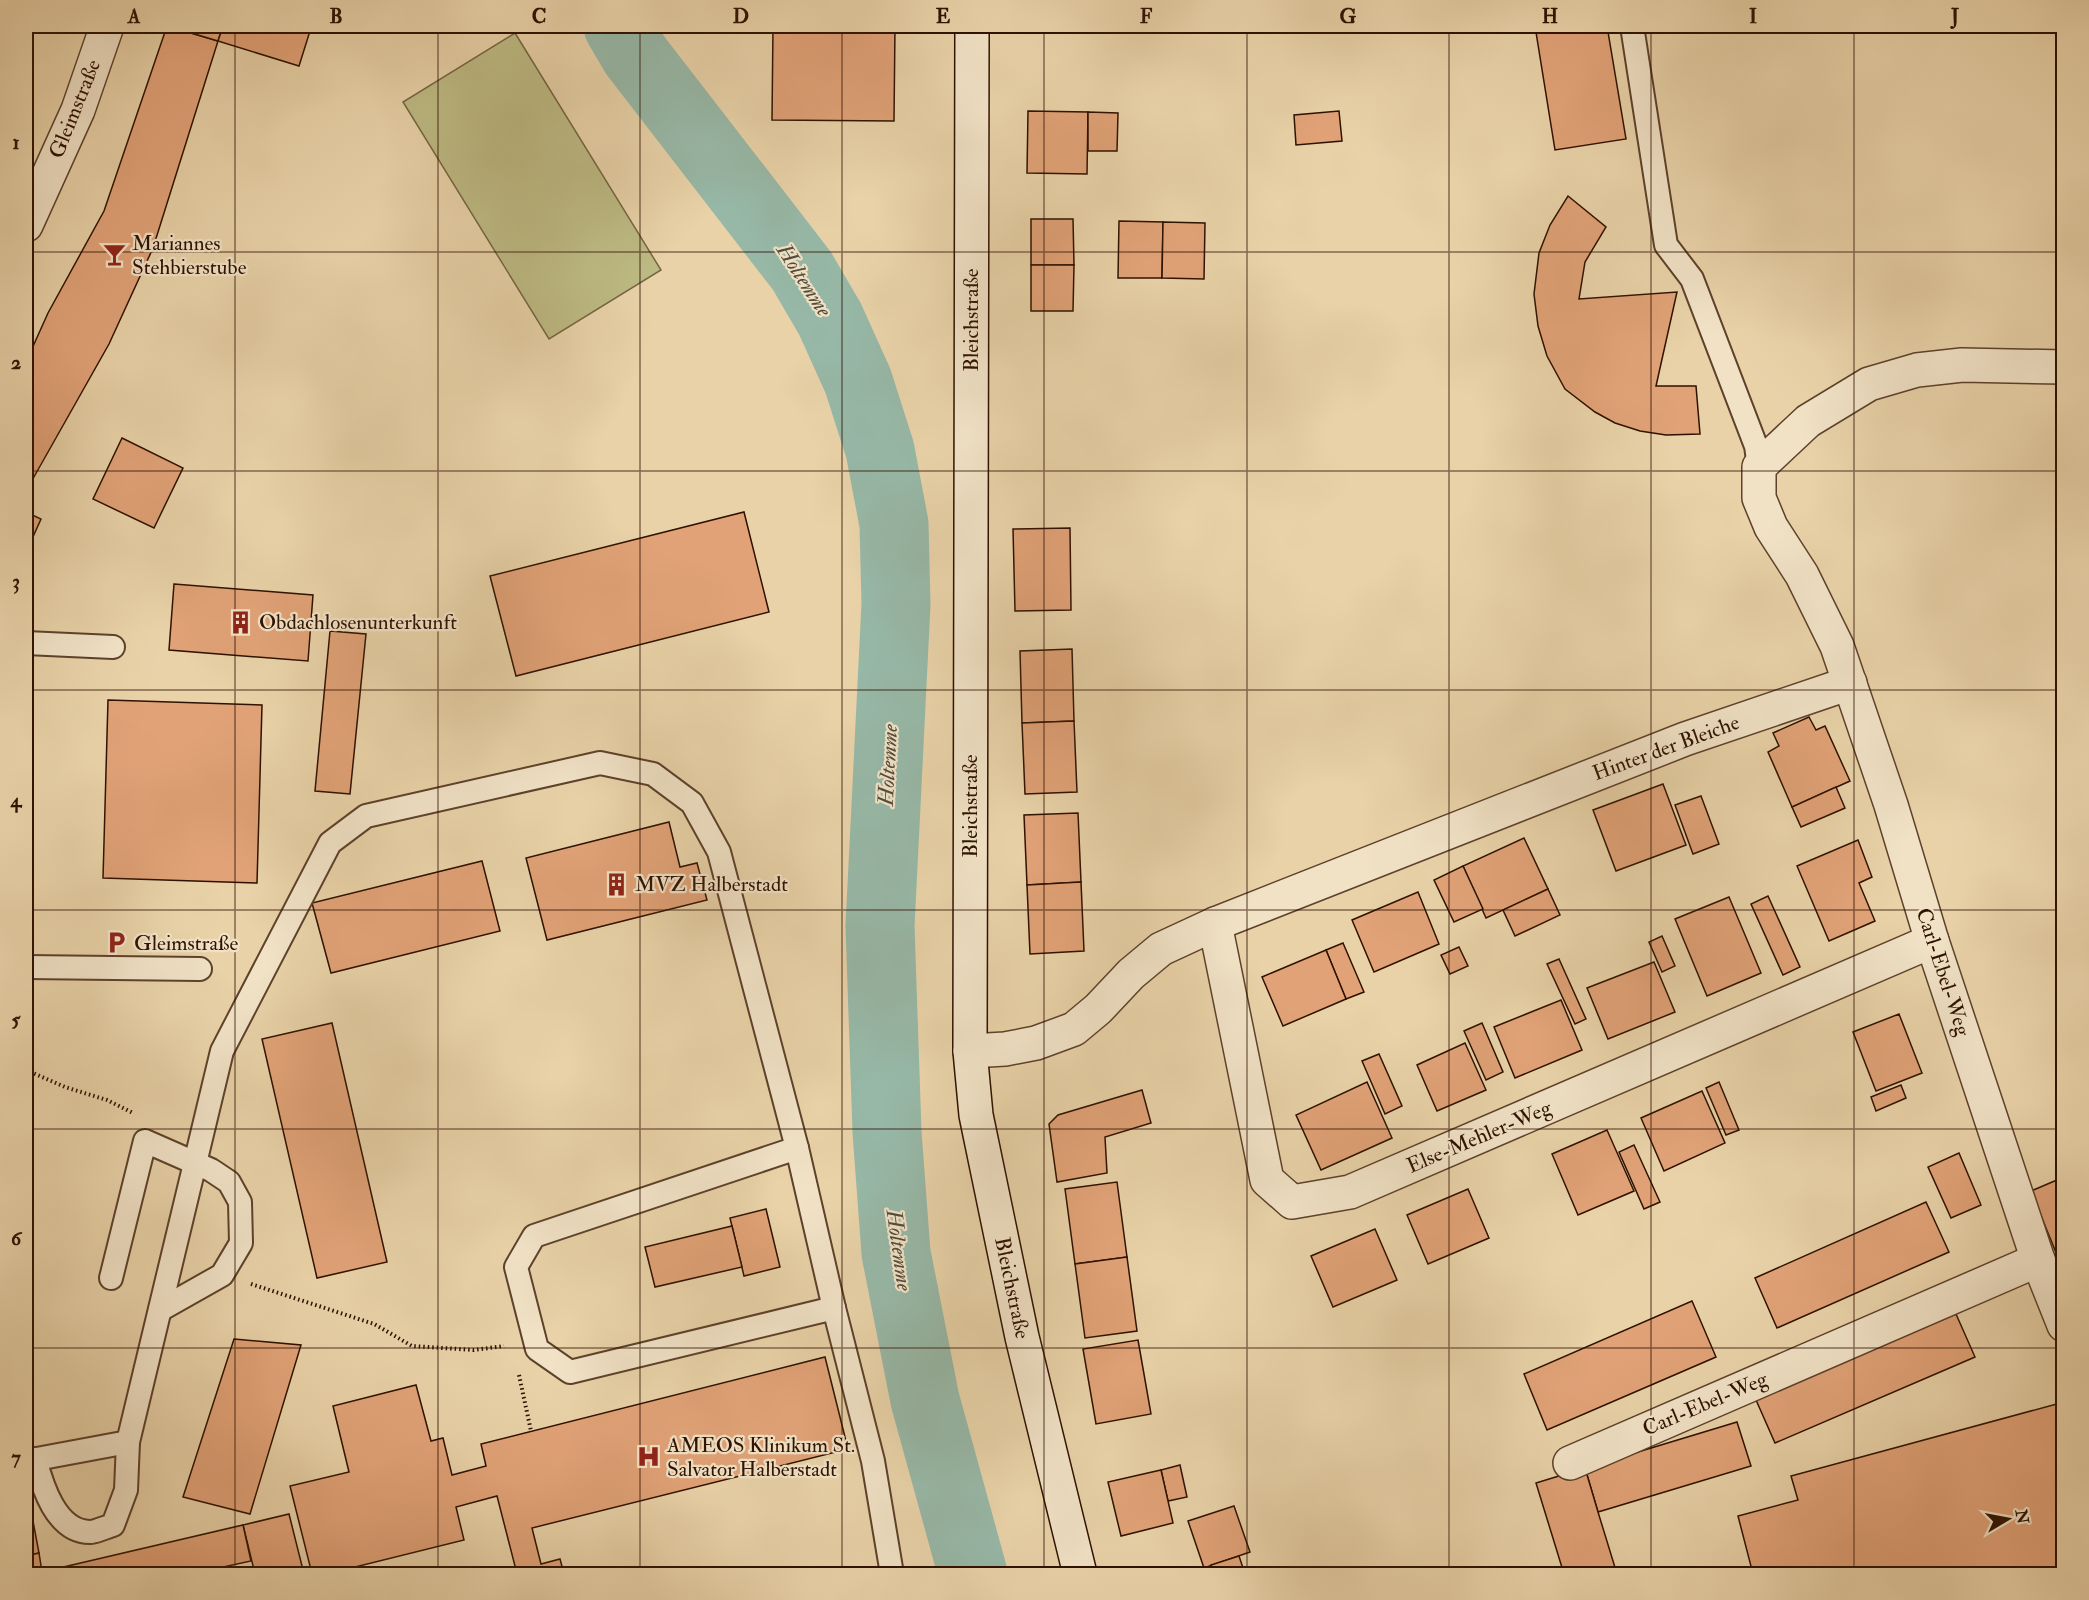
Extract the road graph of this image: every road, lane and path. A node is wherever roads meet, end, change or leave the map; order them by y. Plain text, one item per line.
1 (27, 26) edge
2 (107, 26) edge
3 (972, 26) edge
4 (1632, 26) edge
5 (26, 32) edge
6 (26, 225) edge
7 (2064, 367) edge
8 (1760, 467) junction
9 (26, 643) edge
10 (113, 648) dead end
11 (1850, 683) junction
12 (1215, 924) junction
13 (1932, 941) junction
14 (26, 967) edge
15 (200, 969) dead end
16 (969, 1051) junction
17 (26, 1070) edge
18 (145, 1141) junction
19 (797, 1149) junction
20 (195, 1161) junction
21 (2038, 1260) junction
22 (222, 1275) junction
23 (111, 1278) dead end
24 (834, 1308) junction
25 (160, 1310) junction
26 (2064, 1325) edge
27 (512, 1345) junction
28 (537, 1349) junction
29 (531, 1431) dead end
30 (128, 1442) junction
31 (30, 1460) edge
32 (1570, 1463) dead end
33 (892, 1575) edge
34 (1080, 1575) edge

1 - 5 path
2 - 6 street, Gleimstraße
3 - 16 street, Bleichstraße
4 - 8 lane
7 - 8 street
8 - 11 street
9 - 10 lane
11 - 12 street, Hinter der Bleiche
11 - 13 street, Carl-Ebel-Weg
12 - 13 street, Else-Mehler-Weg
12 - 16 street, Hinter der Bleiche
13 - 21 street, Carl-Ebel-Weg
14 - 15 lane
16 - 34 street, Bleichstraße
17 - 18 path
18 - 20 lane
18 - 23 lane
19 - 20 lane
19 - 24 lane
19 - 28 lane
20 - 22 lane
20 - 25 lane
21 - 26 street, Carl-Ebel-Weg
21 - 32 street, Carl-Ebel-Weg
22 - 25 lane
22 - 27 path
24 - 28 lane
24 - 33 lane
25 - 30 lane
27 - 28 path
27 - 29 path
30 - 31 lane
30 - 31 lane

